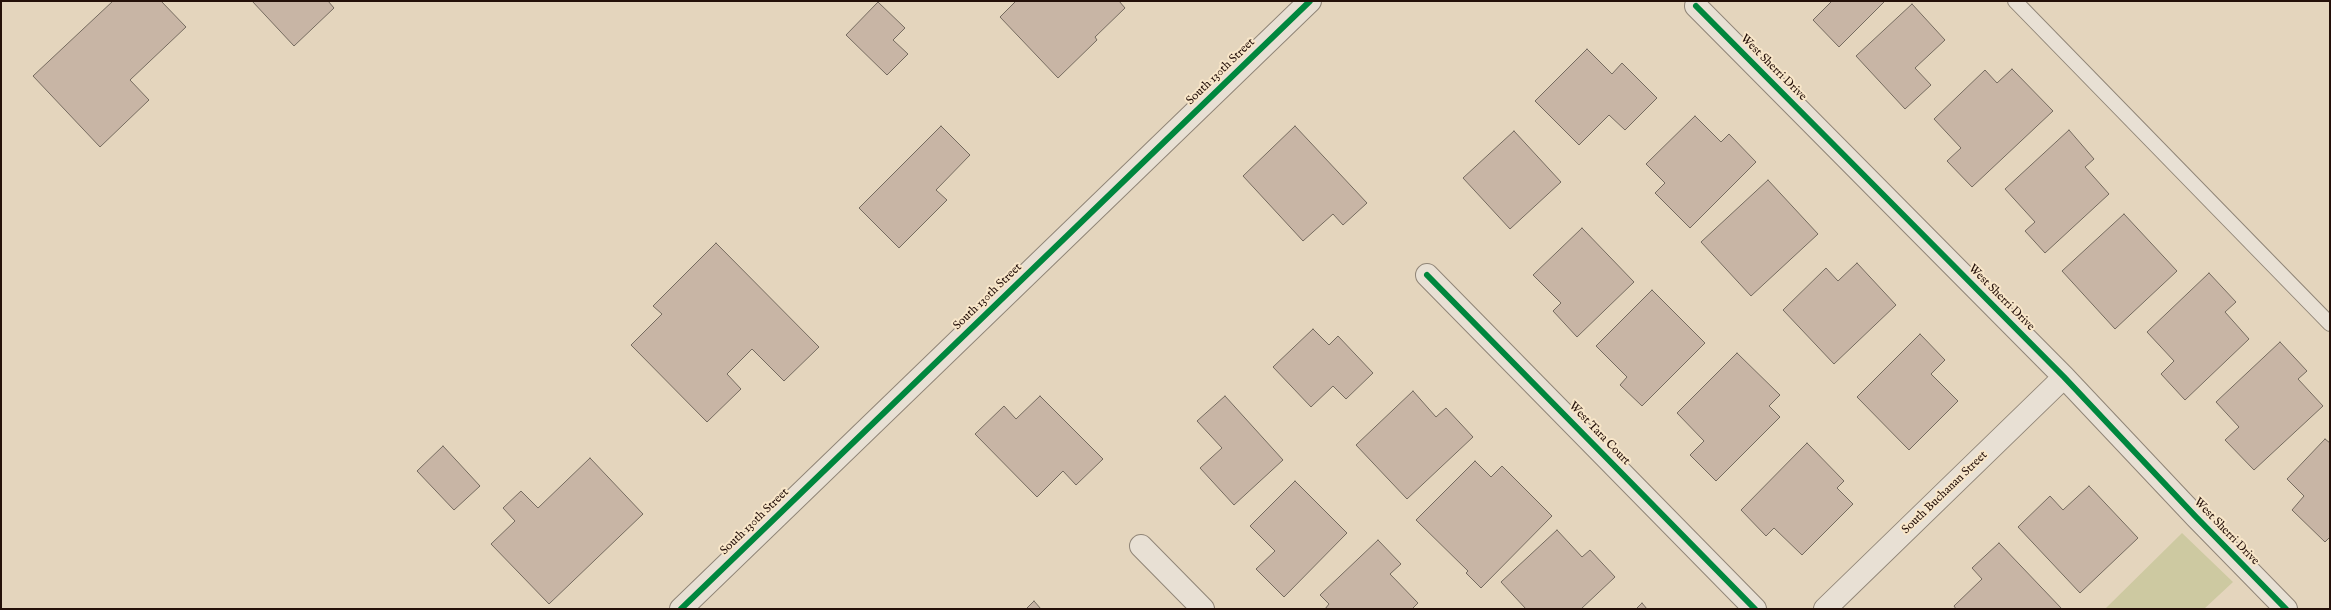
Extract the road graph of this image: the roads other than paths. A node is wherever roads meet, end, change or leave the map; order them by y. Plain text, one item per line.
1 (1310, 1) edge
2 (2015, 1) edge
3 (1696, 6) dead end
4 (1427, 275) dead end
5 (2330, 324) edge
6 (2064, 377) junction
7 (1141, 546) dead end
8 (681, 609) edge
9 (1203, 609) edge
10 (1755, 609) edge
11 (1825, 609) edge
12 (2286, 609) edge

1 - 8 street, South 130th Street
2 - 5 lane
3 - 6 street, West Sherri Drive
4 - 10 street, West Tara Court
6 - 11 street, South Buchanan Street
6 - 12 street, West Sherri Drive
7 - 9 street

